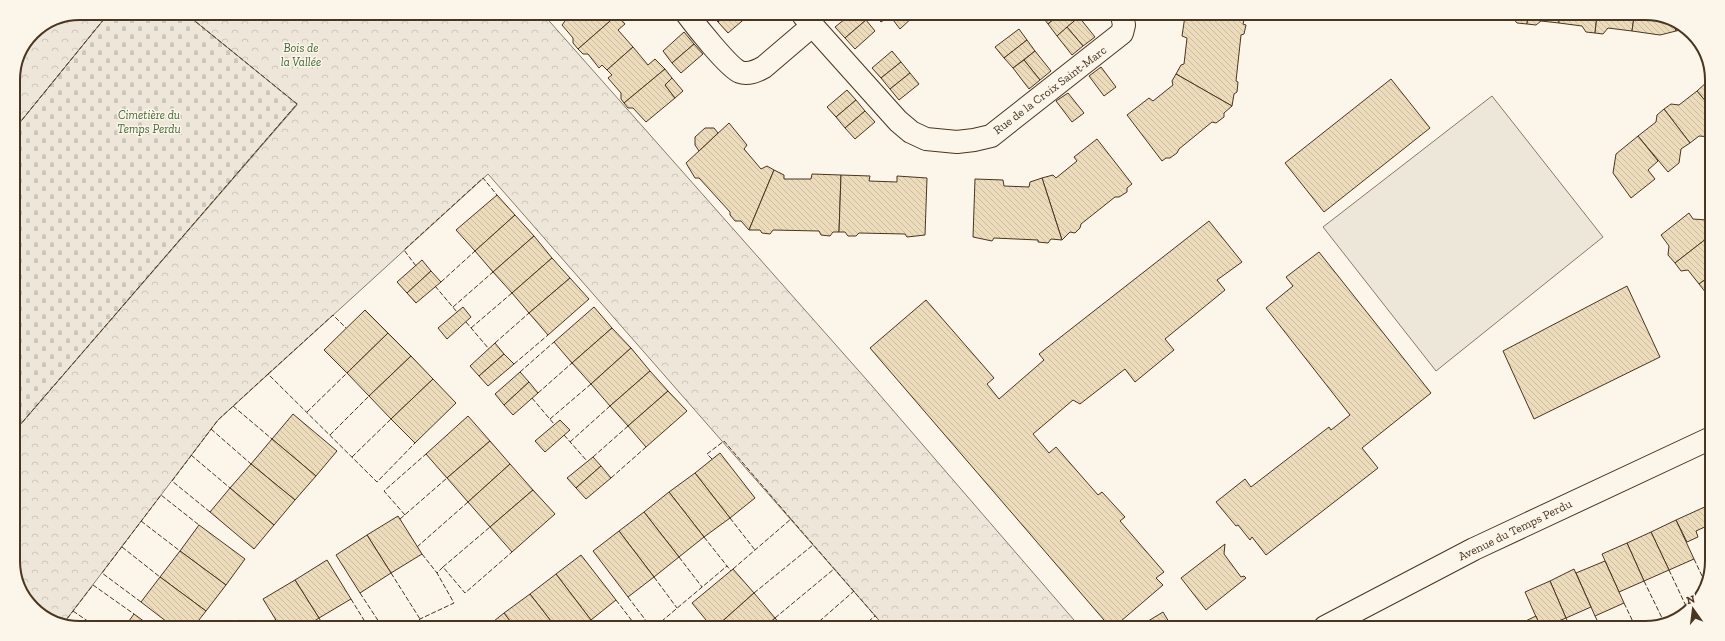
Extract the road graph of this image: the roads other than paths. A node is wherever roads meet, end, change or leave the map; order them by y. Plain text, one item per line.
1 (692, 20) edge
2 (808, 20) edge
3 (1123, 20) edge
4 (1705, 441) edge
5 (1350, 621) edge

1 - 2 street, Rue de la Croix Saint-Marc
2 - 3 street, Rue de la Croix Saint-Marc
4 - 5 street, Avenue du Temps Perdu

